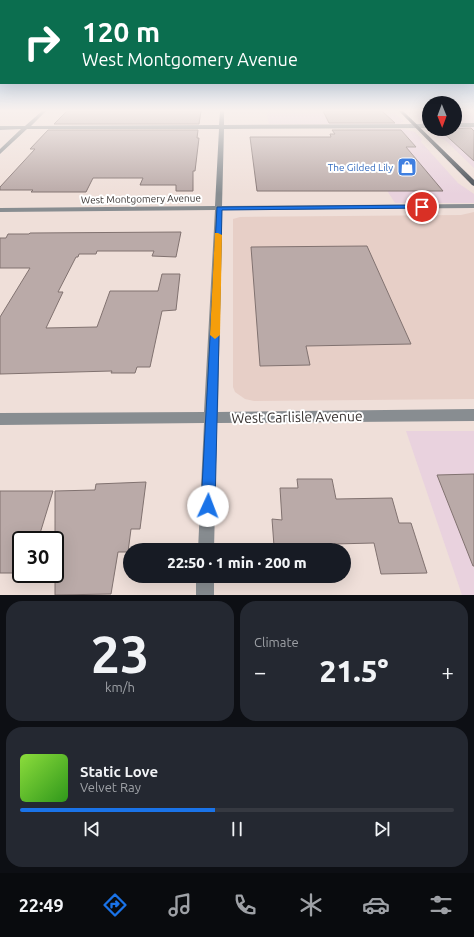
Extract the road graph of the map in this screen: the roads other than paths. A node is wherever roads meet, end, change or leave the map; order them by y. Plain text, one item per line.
1 (14, 139) edge
2 (221, 139) edge
3 (429, 139) edge
4 (0, 152) edge
5 (474, 184) edge
6 (474, 206) edge
7 (219, 208) junction
8 (0, 210) edge
9 (474, 415) edge
10 (212, 418) junction
11 (0, 419) edge
12 (206, 543) edge
13 (205, 583) edge
14 (204, 595) edge

1 - 4 street
2 - 7 street
3 - 5 main road
6 - 7 street, West Montgomery Avenue
7 - 8 street, West Montgomery Avenue
7 - 10 street
9 - 10 street, West Carlisle Avenue
10 - 11 street, West Carlisle Avenue
10 - 12 street
13 - 14 street

